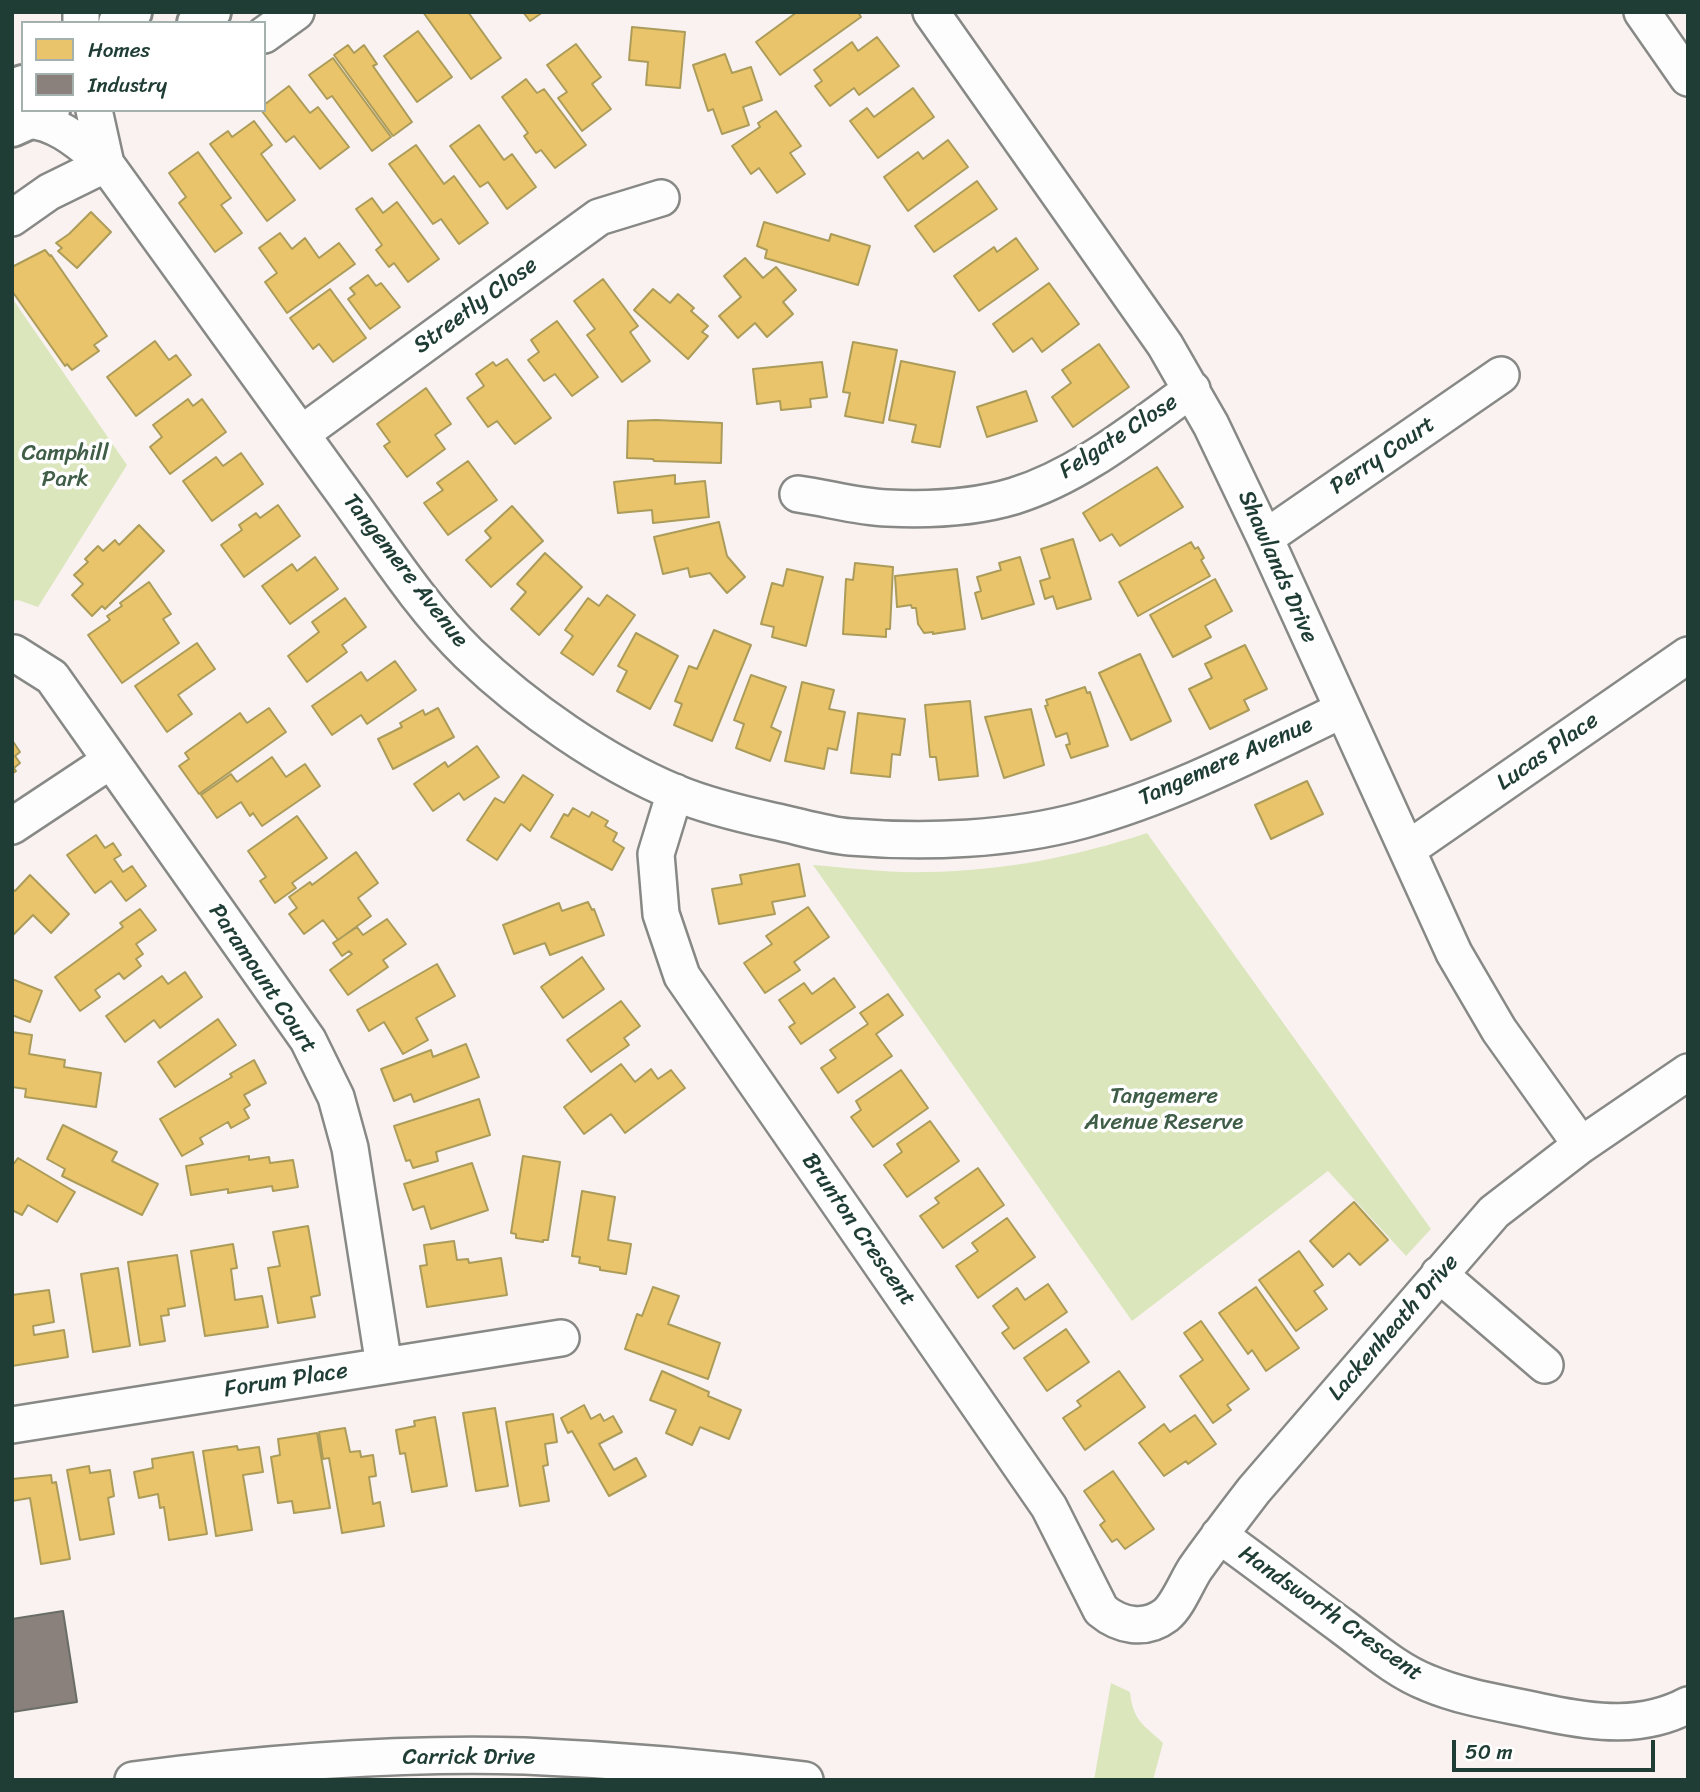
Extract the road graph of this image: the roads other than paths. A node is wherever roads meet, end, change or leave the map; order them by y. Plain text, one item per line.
1 (296, 12) edge
2 (931, 12) edge
3 (1642, 12) edge
4 (266, 34) edge
5 (1688, 78) edge
6 (31, 112) edge
7 (94, 112) edge
8 (106, 164) junction
9 (661, 198) dead end
10 (12, 218) edge
11 (1502, 375) dead end
12 (1192, 389) junction
13 (301, 434) junction
14 (798, 494) dead end
15 (1265, 538) junction
16 (14, 653) dead end
17 (1688, 655) edge
18 (1342, 710) junction
19 (110, 761) junction
20 (675, 792) junction
21 (12, 826) edge
22 (1408, 849) junction
23 (1688, 1072) edge
24 (1581, 1145) junction
25 (1440, 1274) junction
26 (561, 1338) dead end
27 (1545, 1365) dead end
28 (384, 1366) junction
29 (12, 1425) edge
30 (1219, 1535) junction
31 (1143, 1625) joint
32 (1688, 1705) edge
33 (454, 1768) edge
34 (617, 1771) edge
35 (789, 1779) edge
36 (133, 1780) edge

1 - 4 street
2 - 12 street, Shawlands Drive
3 - 5 street
6 - 8 street, Tangemere Avenue
7 - 8 street, Tangemere Avenue
8 - 10 street
8 - 13 street, Tangemere Avenue
9 - 13 street, Streetly Close
11 - 15 street, Perry Court
12 - 14 street, Felgate Close
12 - 15 street, Shawlands Drive
13 - 20 street, Tangemere Avenue
15 - 18 street, Shawlands Drive
16 - 19 street, Paramount Court
17 - 22 street, Lucas Place
18 - 20 street, Tangemere Avenue
18 - 22 street, Shawlands Drive
19 - 21 street
19 - 28 street, Paramount Court
20 - 31 street, Brunton Crescent
22 - 24 street, Shawlands Drive
23 - 24 street, Lackenheath Drive
24 - 25 street, Lackenheath Drive
25 - 27 street
25 - 30 street, Lackenheath Drive
26 - 28 street, Forum Place
28 - 29 street, Forum Place
30 - 31 street, Lackenheath Drive
30 - 32 street, Handsworth Crescent
33 - 34 street, Carrick Drive
33 - 36 street, Carrick Drive
34 - 35 street, Carrick Drive

